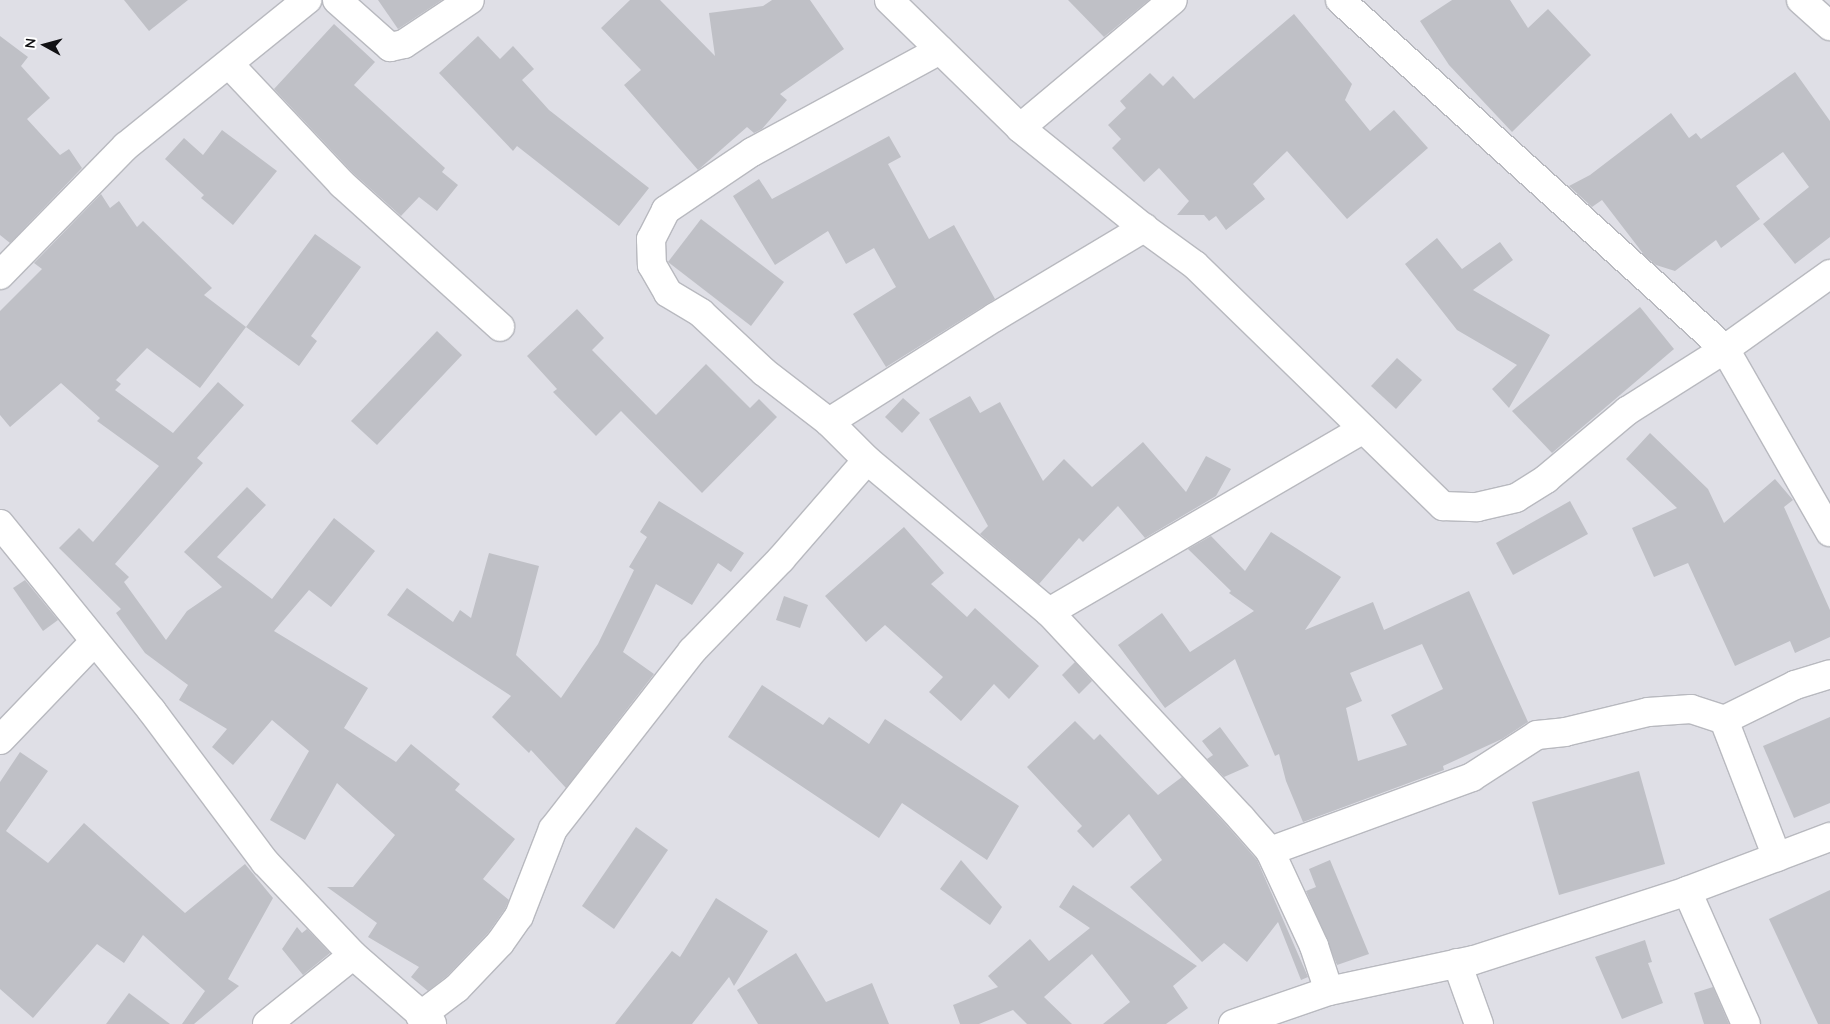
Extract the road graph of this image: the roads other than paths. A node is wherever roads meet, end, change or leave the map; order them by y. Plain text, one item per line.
1 (307, 0) edge
2 (337, 0) edge
3 (470, 0) edge
4 (889, 0) edge
5 (1172, 0) edge
6 (1340, 0) edge
7 (1801, 0) edge
8 (1830, 26) edge
9 (940, 50) junction
10 (229, 64) junction
11 (1020, 128) junction
12 (1144, 228) junction
13 (1830, 274) edge
14 (0, 275) edge
15 (500, 327) dead end
16 (1725, 349) junction
17 (829, 422) junction
18 (1363, 429) junction
19 (867, 460) junction
20 (0, 524) edge
21 (1830, 532) edge
22 (1049, 612) junction
23 (95, 641) junction
24 (1830, 674) edge
25 (1724, 720) junction
26 (0, 740) edge
27 (1830, 837) edge
28 (1270, 851) junction
29 (1777, 857) junction
30 (1687, 891) junction
31 (353, 955) junction
32 (1457, 963) junction
33 (1329, 991) junction
34 (426, 1020) edge
35 (267, 1024) edge
36 (1234, 1024) edge
37 (1479, 1024) edge
38 (1746, 1024) edge

1 - 10 street
2 - 3 street
4 - 9 street
5 - 11 street
6 - 16 street
7 - 8 street
9 - 11 street
9 - 17 street
10 - 14 street
10 - 15 street
11 - 12 street
12 - 17 street
12 - 18 street
13 - 16 street
16 - 18 street
16 - 21 street
17 - 19 street
18 - 22 street
19 - 22 street
19 - 34 street
20 - 23 street
22 - 28 street
23 - 26 street
23 - 31 street
24 - 25 street
25 - 28 street
25 - 29 street
27 - 29 street
28 - 33 street
29 - 30 street
30 - 32 street
30 - 38 street
31 - 34 street
31 - 35 street
32 - 33 street
32 - 37 street
33 - 36 street

